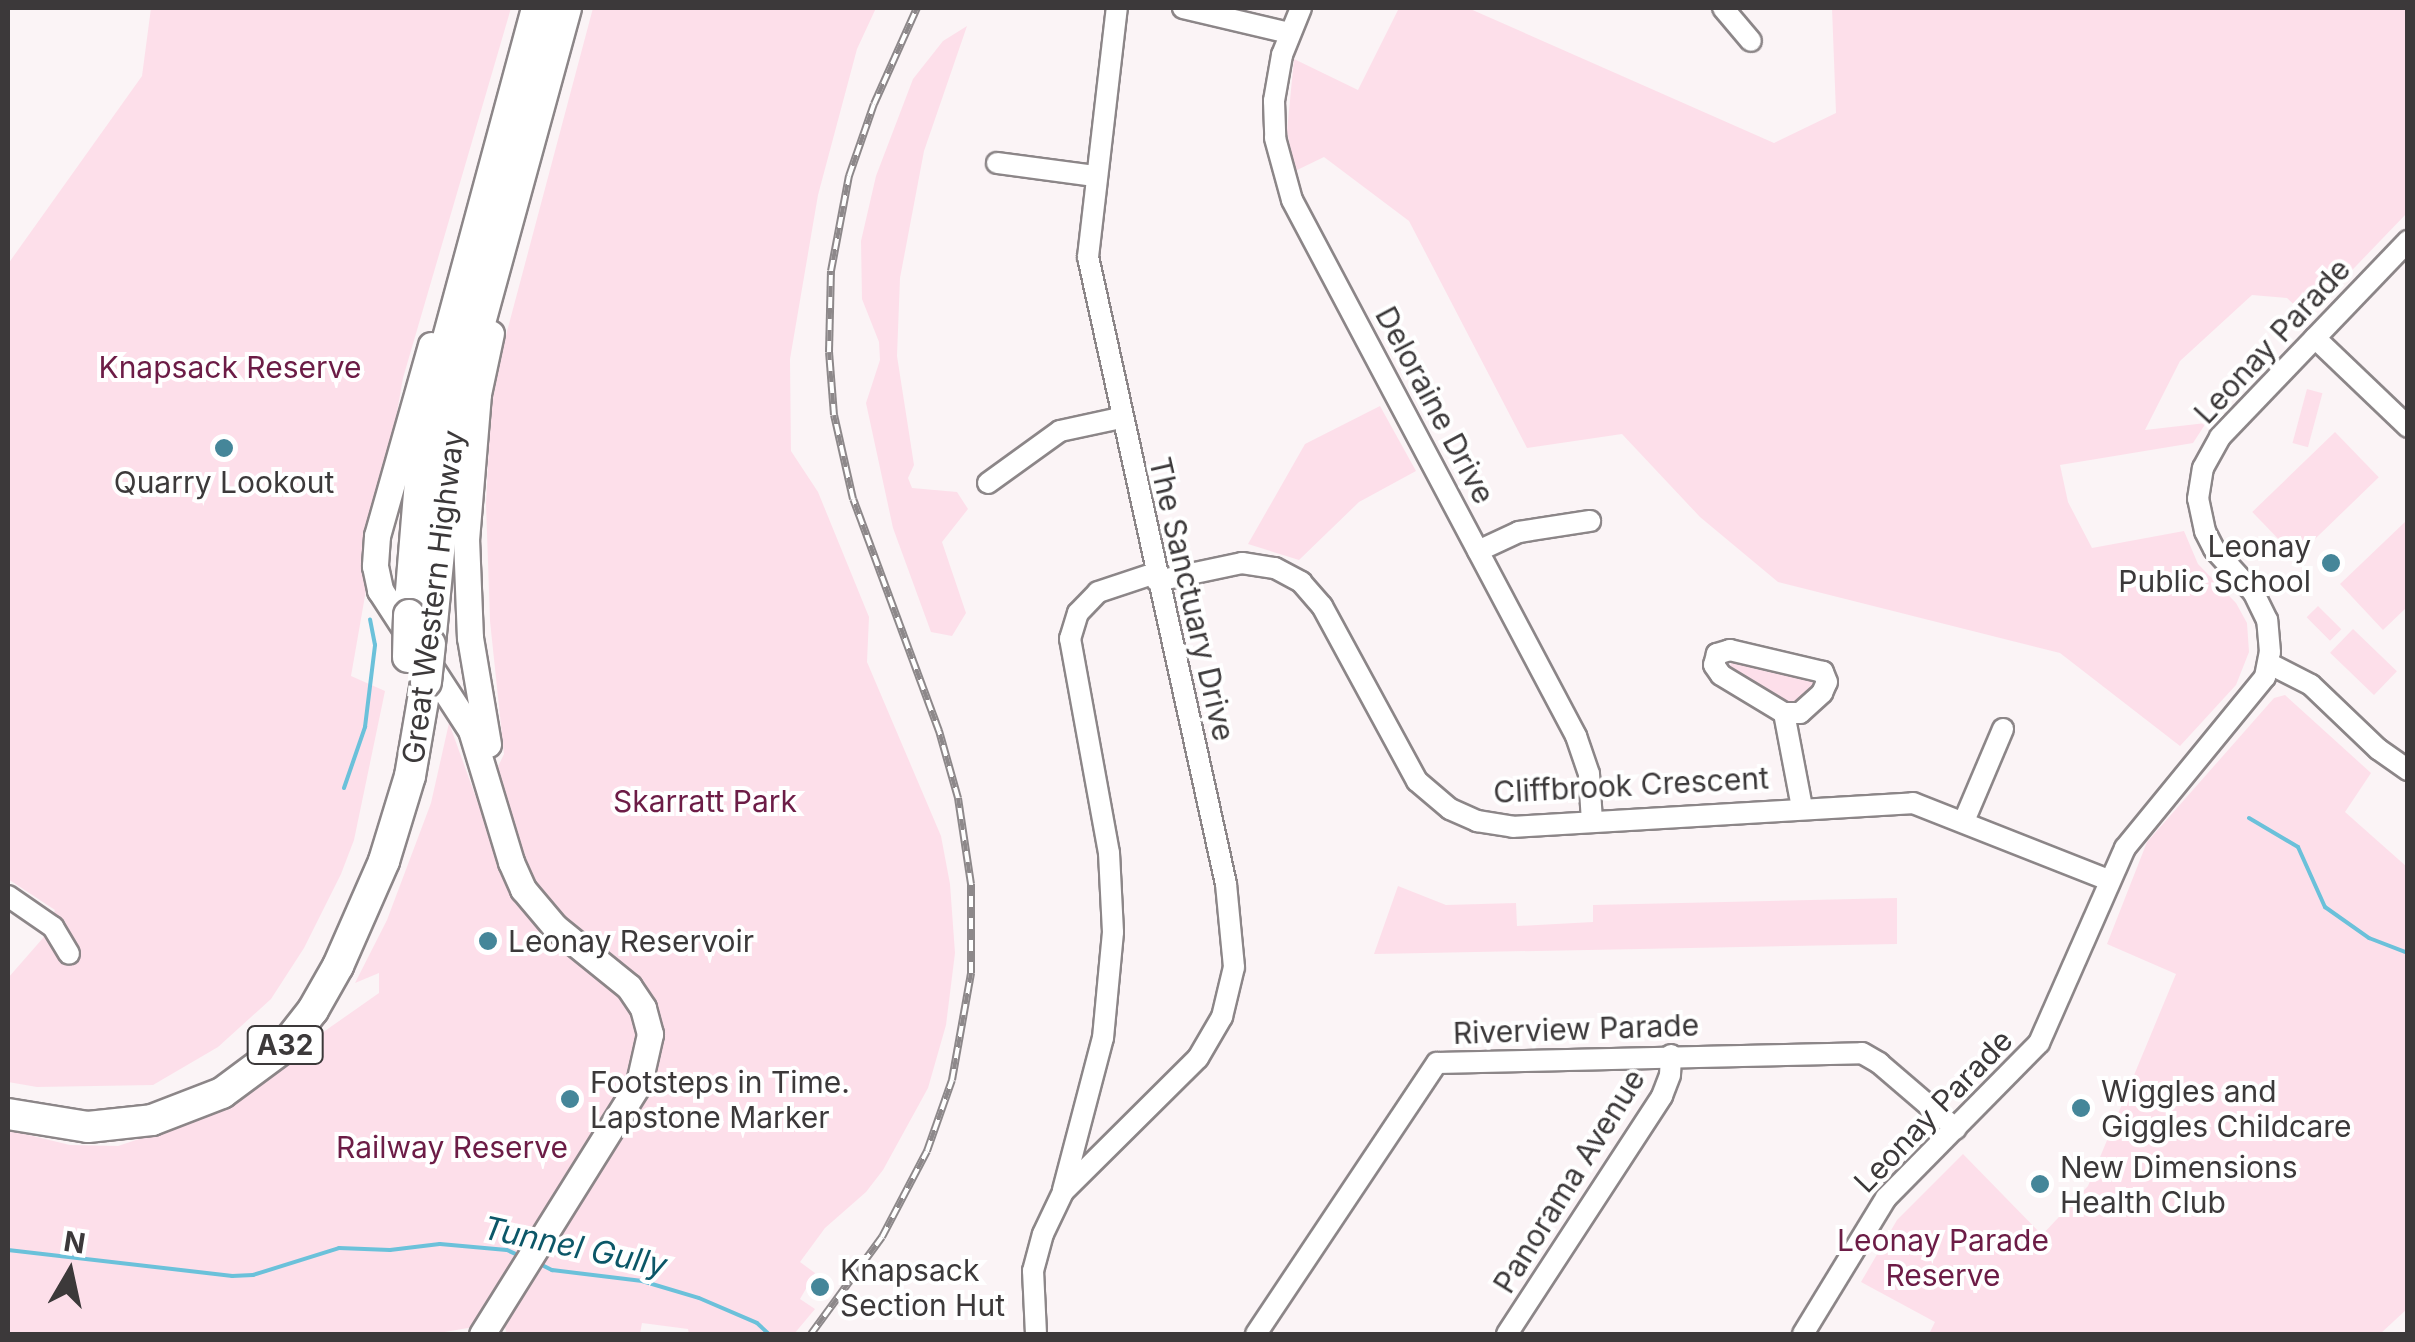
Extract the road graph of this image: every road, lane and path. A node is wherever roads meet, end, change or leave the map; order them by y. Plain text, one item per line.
1 (1116, 8) edge
2 (1182, 8) edge
3 (1301, 8) edge
4 (1722, 8) edge
5 (556, 9) edge
6 (1290, 33) junction
7 (1752, 42) dead end
8 (525, 101) junction
9 (997, 163) dead end
10 (1094, 176) junction
11 (2408, 242) edge
12 (2315, 338) junction
13 (1120, 418) junction
14 (2408, 427) edge
15 (988, 483) dead end
16 (1590, 521) dead end
17 (1478, 551) junction
18 (1156, 577) junction
19 (419, 651) junction
20 (2270, 664) junction
21 (1784, 712) junction
22 (2003, 729) dead end
23 (2408, 770) edge
24 (1802, 807) junction
25 (1964, 820) junction
26 (1592, 822) junction
27 (506, 843) junction
28 (2108, 880) junction
29 (8, 896) edge
30 (69, 954) dead end
31 (1671, 1055) junction
32 (8, 1097) edge
33 (8, 1114) edge
34 (1956, 1129) junction
35 (1077, 1140) junction
36 (1101, 1157) junction
37 (1063, 1192) junction
38 (488, 1326) edge
39 (1036, 1334) edge
40 (1256, 1334) edge
41 (1508, 1334) edge
42 (1803, 1334) edge

1 - 10 street, The Sanctuary Drive
2 - 6 street
3 - 6 street, Deloraine Drive
4 - 7 street
5 - 8 highway, Great Western Highway / A32
6 - 17 street, Deloraine Drive
8 - 19 highway, Great Western Highway / A32
8 - 19 highway, Great Western Highway / A32, bridge
8 - 27 main road
8 - 27 main road
9 - 10 street
10 - 13 street, The Sanctuary Drive
11 - 12 street, Leonay Parade
12 - 14 street
12 - 20 street, Leonay Parade
13 - 15 street
13 - 18 street, The Sanctuary Drive
16 - 17 street
17 - 26 street, Deloraine Drive
18 - 26 street, Cliffbrook Crescent
18 - 35 street, Cliffbrook Crescent
18 - 36 street, The Sanctuary Drive
19 - 32 highway, Great Western Highway / A32
19 - 33 highway, Great Western Highway / A32, bridge
20 - 23 street
20 - 28 street, Leonay Parade
21 - 21 street
21 - 24 street
22 - 25 street
24 - 25 street, Cliffbrook Crescent
24 - 26 street, Cliffbrook Crescent
25 - 28 street, Cliffbrook Crescent
27 - 38 main road
28 - 34 street, Leonay Parade
29 - 30 street
31 - 34 street, Riverview Parade
31 - 40 street, Riverview Parade
31 - 41 street, Panorama Avenue
34 - 42 street, Leonay Parade
35 - 36 street
35 - 37 street, Cliffbrook Crescent
36 - 37 street, The Sanctuary Drive
37 - 39 street, The Sanctuary Drive

